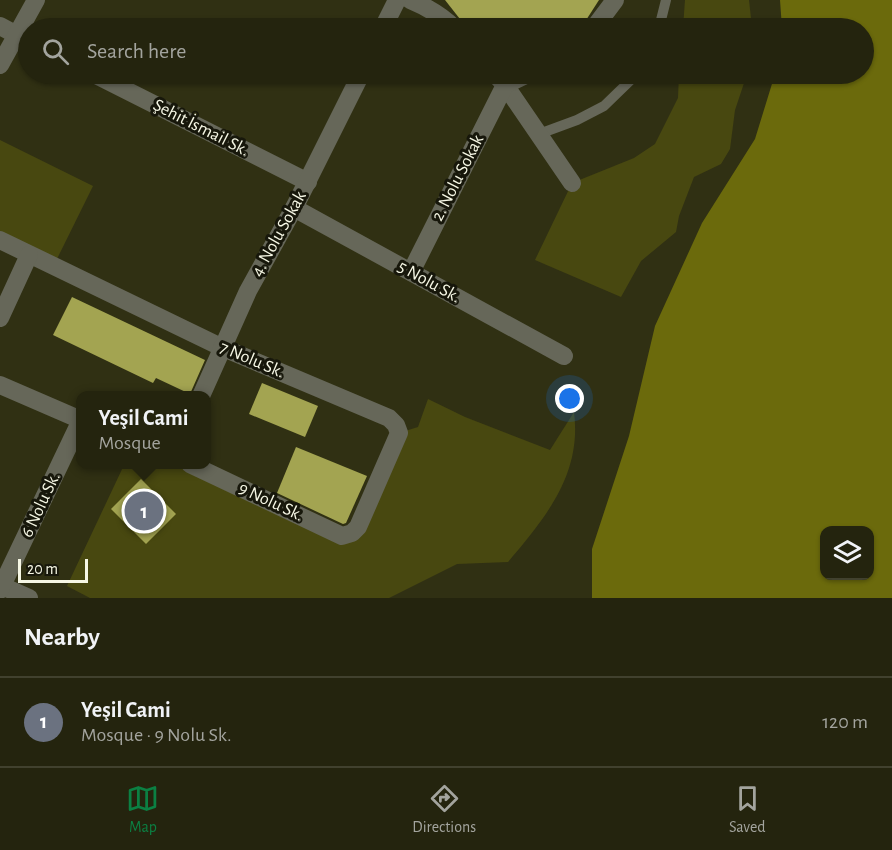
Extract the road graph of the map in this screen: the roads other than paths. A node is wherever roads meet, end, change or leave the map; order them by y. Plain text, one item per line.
1 (36, 0) edge
2 (397, 0) edge
3 (410, 0) edge
4 (615, 0) edge
5 (666, 0) edge
6 (29, 18) edge
7 (388, 18) edge
8 (443, 18) edge
9 (602, 18) edge
10 (662, 18) edge
11 (0, 26) edge
12 (18, 36) edge
13 (18, 43) edge
14 (0, 65) edge
15 (114, 84) edge
16 (356, 84) edge
17 (498, 84) edge
18 (504, 84) edge
19 (627, 84) edge
20 (539, 134) junction
21 (308, 182) junction
22 (572, 183) dead end
23 (294, 208) junction
24 (0, 240) edge
25 (29, 255) junction
26 (411, 272) junction
27 (0, 318) edge
28 (221, 347) junction
29 (564, 356) dead end
30 (0, 385) edge
31 (203, 391) edge
32 (76, 418) edge
33 (76, 430) edge
34 (199, 469) edge
35 (352, 533) joint
36 (1, 588) edge
37 (29, 598) edge

1 - 6 street
2 - 7 street
3 - 8 street
4 - 9 street
5 - 10 lane
11 - 12 street
13 - 14 street
15 - 21 street, Şehit İsmail Sk.
16 - 21 street, 4. Nolu Sokak
17 - 26 street, 2. Nolu Sokak
18 - 20 street
19 - 20 lane
20 - 22 street
21 - 23 street, 4. Nolu Sokak
23 - 26 street, 5 Nolu Sk.
23 - 28 street, 4. Nolu Sokak
24 - 25 street, 7 Nolu Sk.
25 - 27 street
25 - 28 street, 7 Nolu Sk.
26 - 29 street, 5 Nolu Sk.
28 - 31 street, 4. Nolu Sokak
28 - 35 street, 7 Nolu Sk.
30 - 32 street
33 - 36 street, 6 Nolu Sk.
34 - 35 street, 9 Nolu Sk.
36 - 37 street

